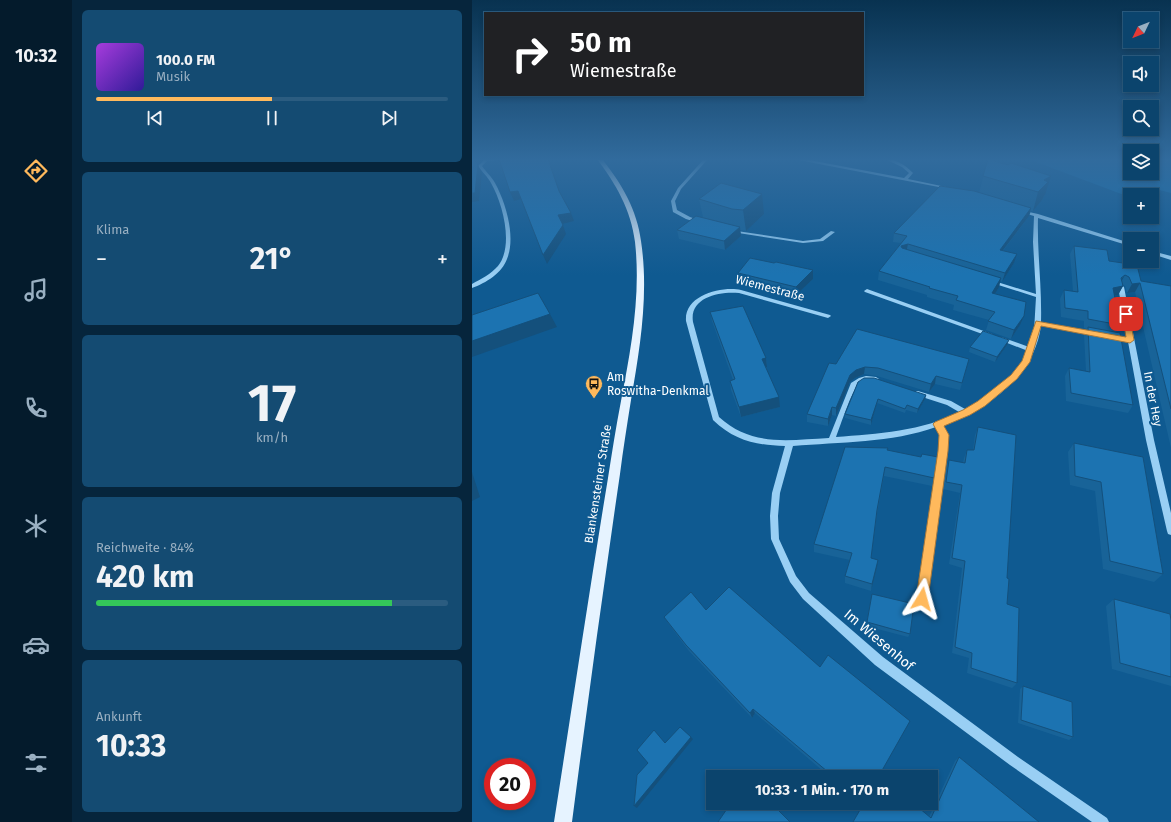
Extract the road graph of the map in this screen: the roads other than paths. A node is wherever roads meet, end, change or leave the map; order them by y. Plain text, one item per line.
1 (498, 197) edge
2 (626, 197) edge
3 (674, 197) edge
4 (1014, 208) edge
5 (1036, 215) junction
6 (703, 223) edge
7 (725, 229) edge
8 (833, 232) dead end
9 (1123, 243) edge
10 (1159, 254) edge
11 (1171, 258) edge
12 (986, 280) edge
13 (472, 286) edge
14 (1121, 287) edge
15 (868, 291) dead end
16 (1038, 296) junction
17 (828, 316) dead end
18 (1038, 323) junction
19 (1099, 334) edge
20 (1123, 339) edge
21 (1130, 340) junction
22 (1031, 350) junction
23 (883, 382) edge
24 (912, 391) edge
25 (966, 413) junction
26 (938, 424) junction
27 (832, 439) junction
28 (790, 443) junction
29 (1171, 531) edge
30 (922, 599) dead end
31 (563, 822) edge
32 (1103, 822) edge

1 - 13 street
2 - 31 main road, Blankensteiner Straße
3 - 6 street
4 - 5 street
5 - 9 street
5 - 16 street
7 - 8 street
10 - 11 street
12 - 16 street
14 - 21 street, In der Hey
15 - 22 street
16 - 18 street
17 - 28 street, Wiemestraße
18 - 19 street
18 - 22 street
20 - 21 street
21 - 29 street, In der Hey
22 - 25 street
23 - 27 street
24 - 25 street
25 - 26 street
26 - 27 street
26 - 30 street
27 - 28 street
28 - 32 street, Im Wiesenhof

